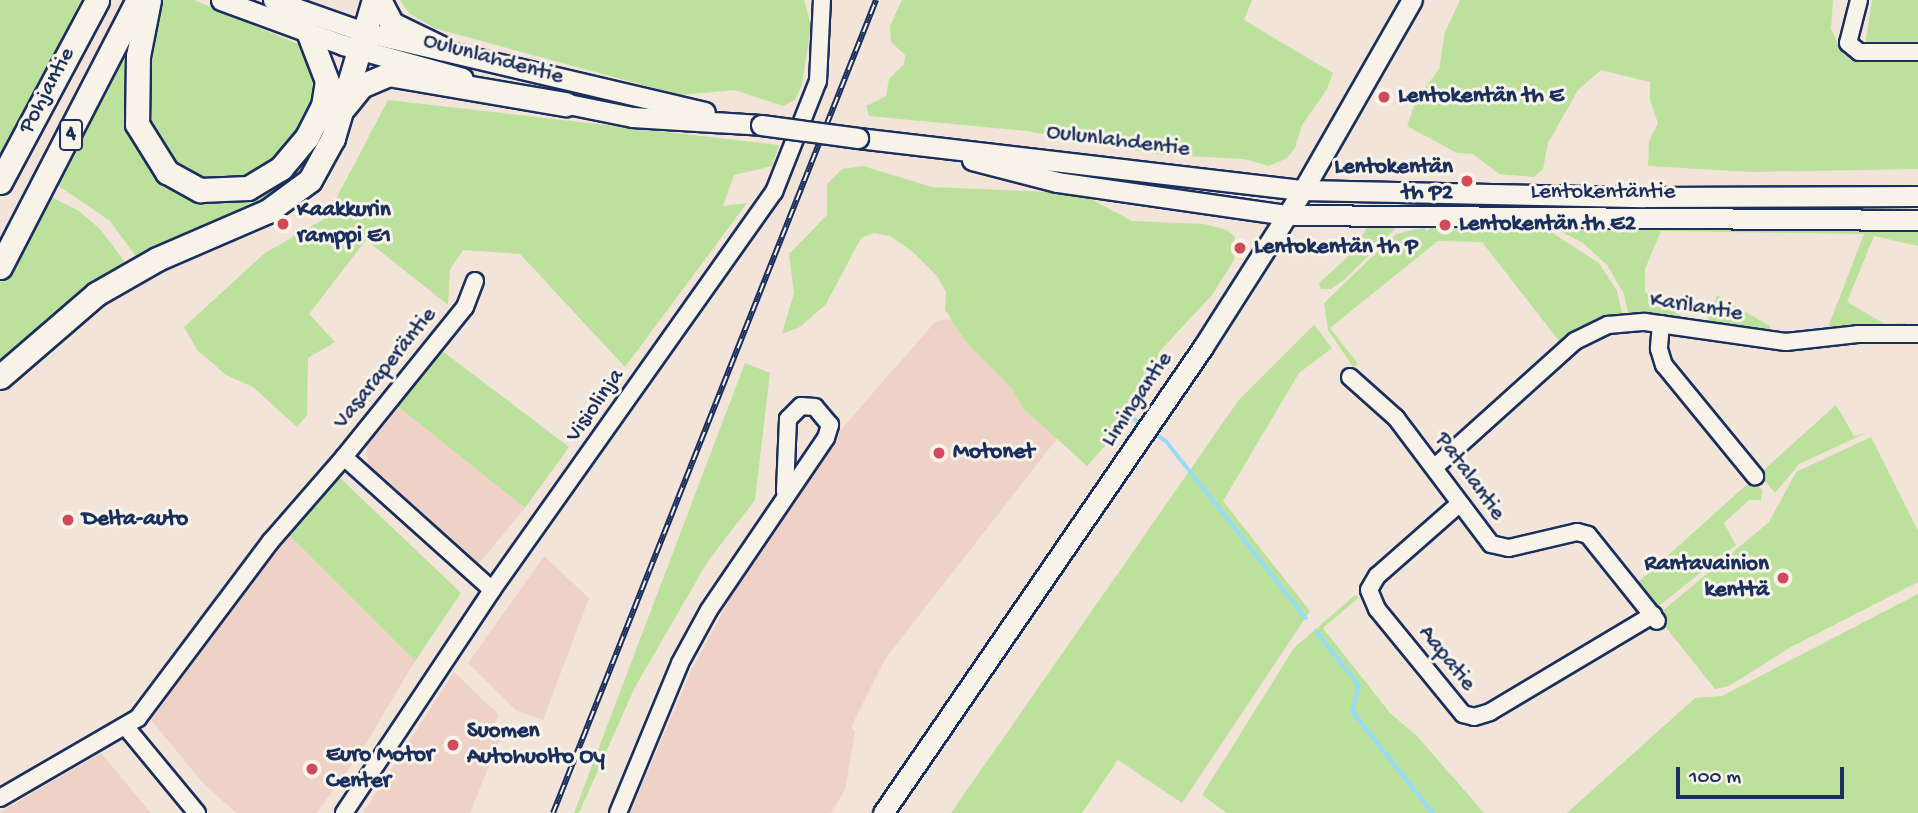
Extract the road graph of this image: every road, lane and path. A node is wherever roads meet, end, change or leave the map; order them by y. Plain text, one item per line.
1 (94, 0) edge
2 (138, 0) edge
3 (149, 0) edge
4 (221, 0) edge
5 (273, 0) edge
6 (374, 0) edge
7 (380, 0) edge
8 (822, 0) edge
9 (1412, 0) edge
10 (1859, 0) edge
11 (309, 34) junction
12 (362, 41) junction
13 (441, 48) junction
14 (1918, 52) edge
15 (565, 104) junction
16 (341, 112) junction
17 (761, 125) junction
18 (927, 149) junction
19 (0, 182) edge
20 (1303, 190) junction
21 (1918, 196) edge
22 (1287, 215) junction
23 (1918, 220) edge
24 (0, 267) edge
25 (475, 281) dead end
26 (1661, 324) junction
27 (1918, 334) edge
28 (0, 377) edge
29 (1350, 377) dead end
30 (344, 457) junction
31 (1435, 467) junction
32 (1755, 476) dead end
33 (785, 492) junction
34 (1459, 504) junction
35 (492, 590) junction
36 (1655, 618) joint
37 (125, 726) junction
38 (0, 798) edge
39 (197, 813) edge
40 (344, 813) edge
41 (618, 813) edge
42 (883, 813) edge

1 - 19 highway, Pohjantie / 4
2 - 24 highway, Pohjantie / 4
3 - 11 highway
4 - 11 main road, Oulunlahdentie
5 - 12 main road, Oulunlahdentie
6 - 12 highway
7 - 13 highway
8 - 35 street, Visiolinja
9 - 20 main road, Limingantie
10 - 14 street
11 - 12 main road, Oulunlahdentie
12 - 13 main road, Oulunlahdentie
12 - 15 main road, Oulunlahdentie
12 - 16 highway
13 - 17 main road, Oulunlahdentie
15 - 16 highway
15 - 17 main road, Oulunlahdentie
16 - 28 highway
17 - 18 main road, Oulunlahdentie, bridge
18 - 20 main road, Oulunlahdentie
18 - 22 main road, Oulunlahdentie
20 - 21 main road, Lentokentäntie
20 - 22 main road, Limingantie
22 - 23 main road, Lentokentäntie
22 - 42 main road, Limingantie
25 - 30 street, Vasaraperäntie
26 - 27 street, Karilantie
26 - 31 street, Karilantie
26 - 32 street
29 - 31 street, Patalantie
30 - 35 street, Vasaraperäntie
30 - 37 street
31 - 34 street, Patalantie
33 - 33 street
33 - 41 street
34 - 36 street, Patalantie
34 - 36 street, Aapatie
35 - 40 street, Visiolinja
37 - 38 street
37 - 39 street

